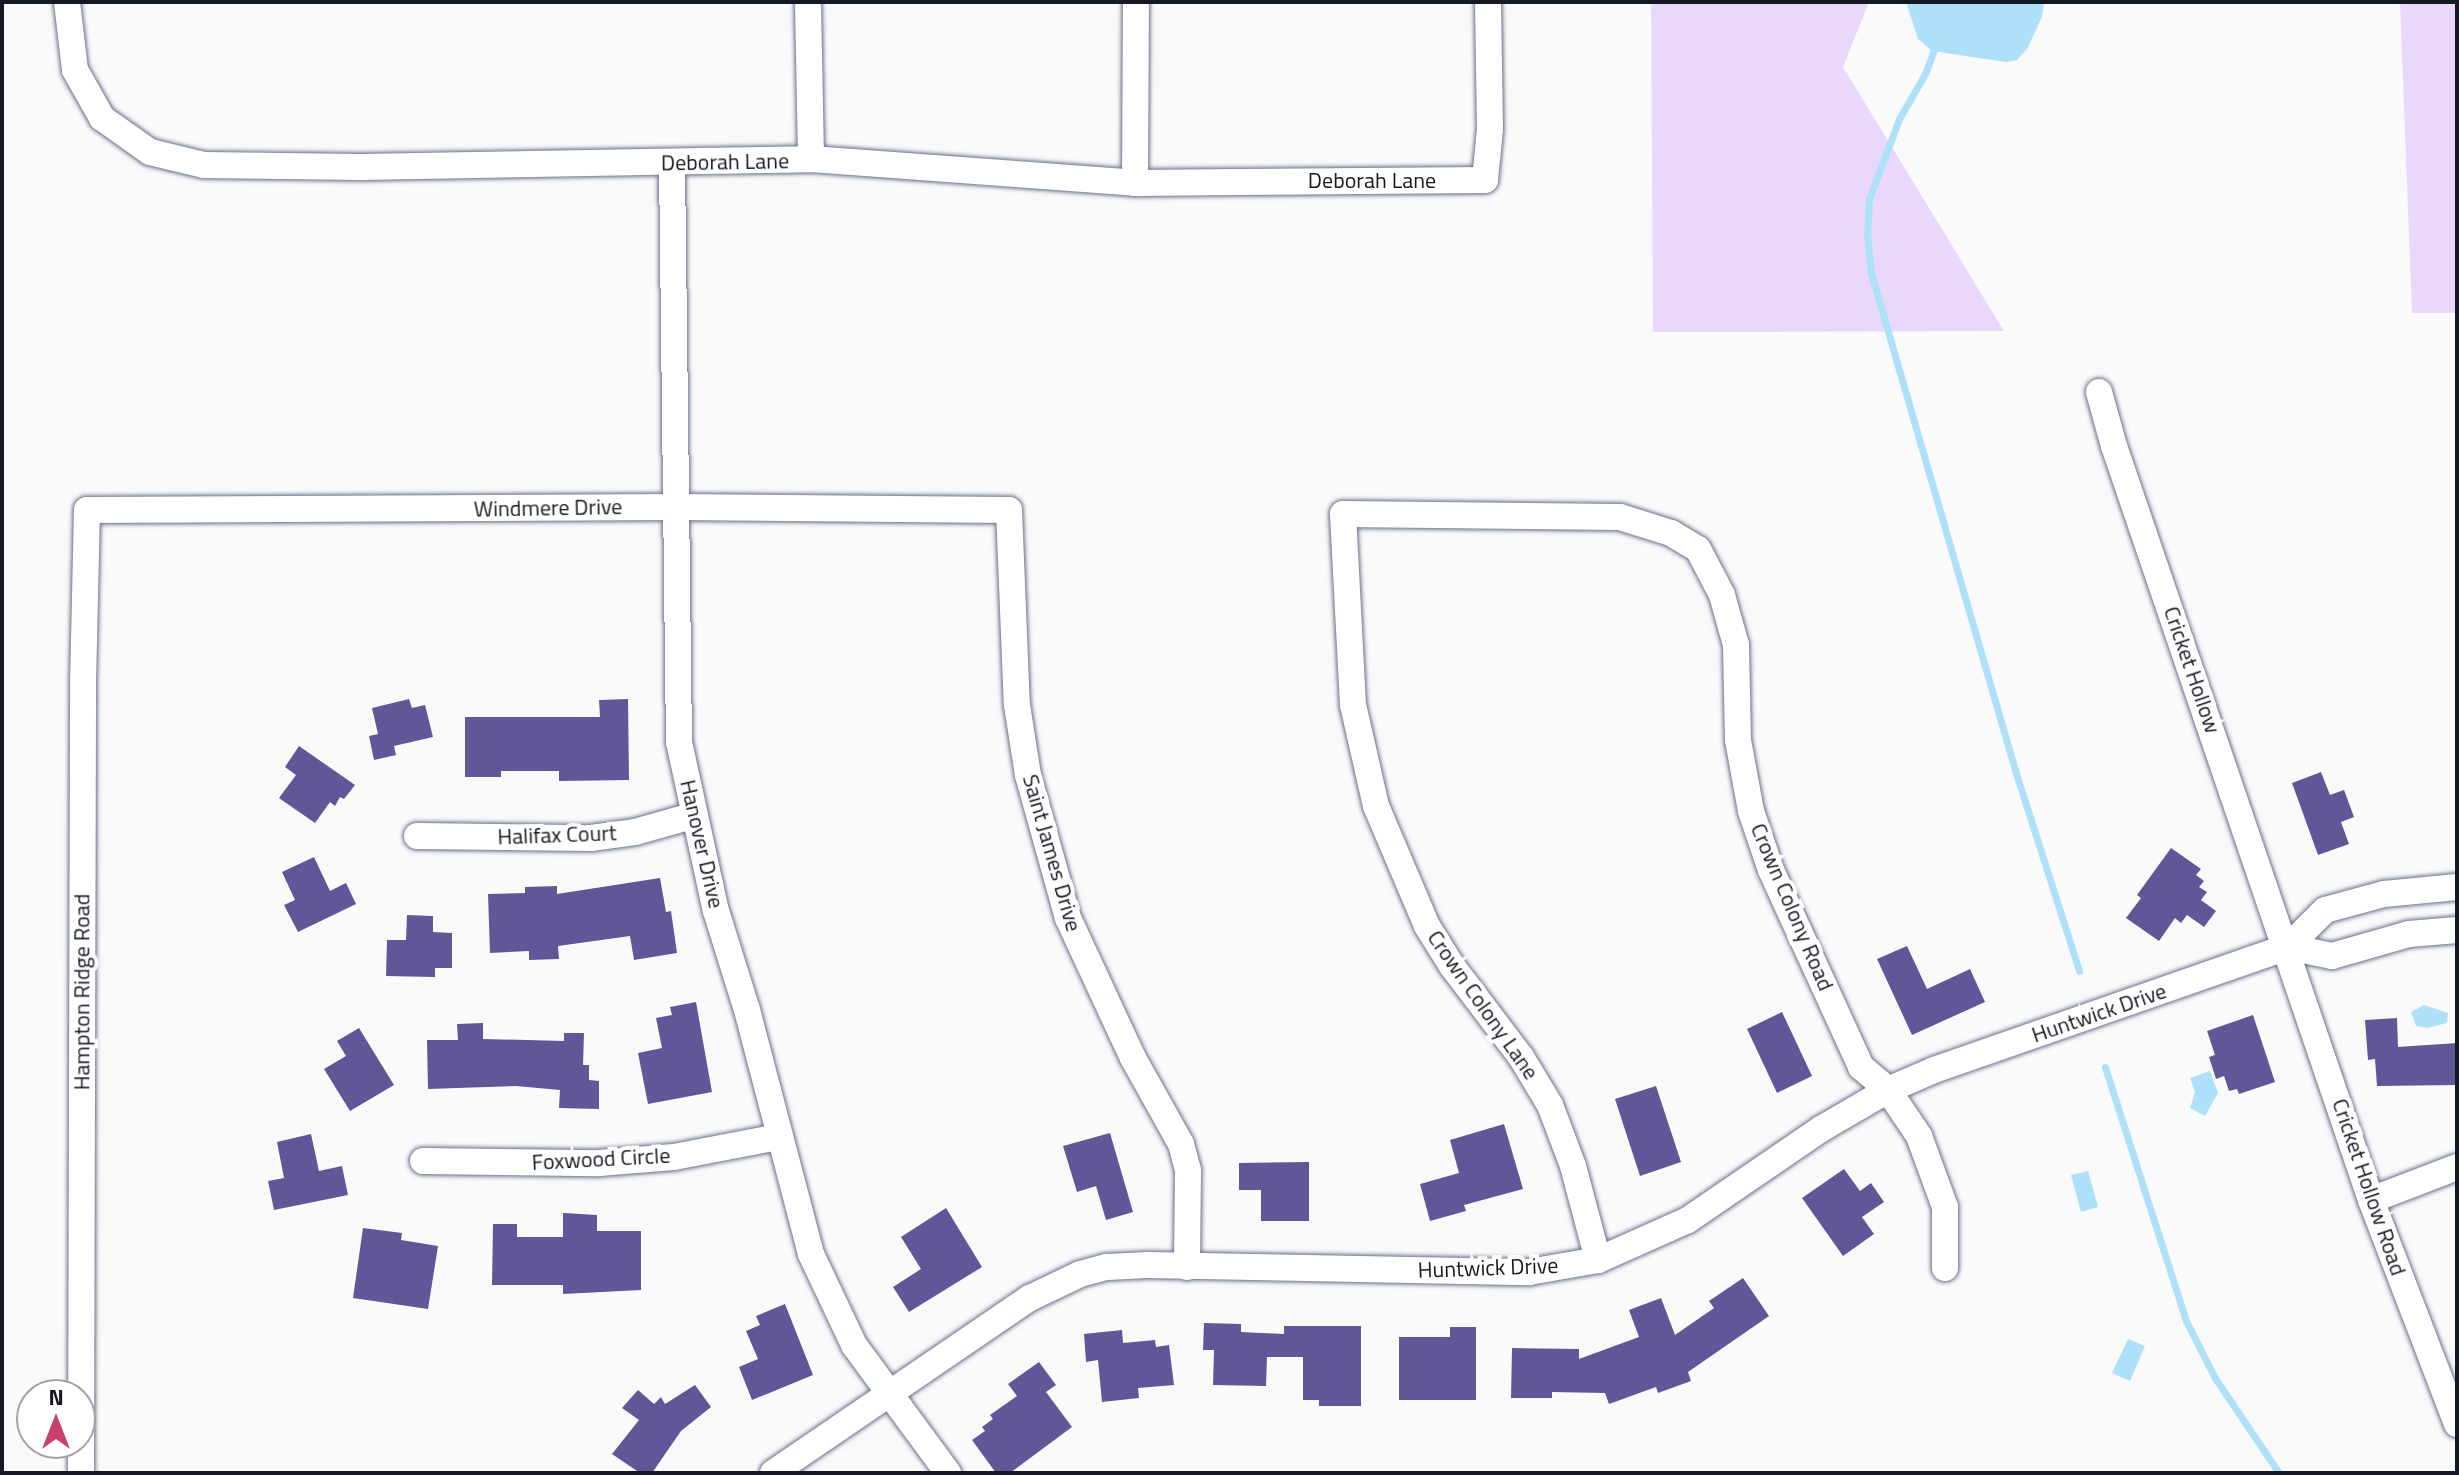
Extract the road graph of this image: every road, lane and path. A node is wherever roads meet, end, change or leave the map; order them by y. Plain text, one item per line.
1 (67, 2) edge
2 (808, 2) edge
3 (1136, 2) edge
4 (1488, 2) edge
5 (811, 159) junction
6 (672, 163) junction
7 (1135, 183) junction
8 (2099, 392) dead end
9 (676, 507) junction
10 (87, 510) joint
11 (1009, 510) joint
12 (1343, 514) joint
13 (695, 815) junction
14 (417, 836) dead end
15 (2457, 887) edge
16 (2457, 930) edge
17 (2288, 947) junction
18 (1888, 1090) junction
19 (778, 1137) junction
20 (423, 1161) dead end
21 (2457, 1167) edge
22 (2371, 1200) junction
23 (1598, 1260) junction
24 (1187, 1267) junction
25 (1945, 1268) dead end
26 (889, 1392) junction
27 (2457, 1424) edge
28 (81, 1473) edge
29 (773, 1473) edge
30 (948, 1473) edge

1 - 6 street, Deborah Lane
2 - 5 street
3 - 7 street
4 - 7 street, Deborah Lane
5 - 6 street, Deborah Lane
5 - 7 street, Deborah Lane
6 - 9 street, Hanover Drive
8 - 17 street, Cricket Hollow
9 - 10 street, Windmere Drive
9 - 11 street, Windmere Drive
9 - 13 street, Hanover Drive
10 - 28 street, Hampton Ridge Road
11 - 24 street, Saint James Drive
12 - 18 street, Crown Colony Road
12 - 23 street, Crown Colony Lane
13 - 14 street, Halifax Court
13 - 19 street, Hanover Drive
15 - 17 street, Huntwick Drive
16 - 17 street
17 - 18 street, Huntwick Drive
17 - 22 street, Cricket Hollow Road
18 - 23 street, Huntwick Drive
18 - 25 street, Crown Colony Road
19 - 20 street, Foxwood Circle
19 - 26 street, Hanover Drive
21 - 22 street
22 - 27 street, Cricket Hollow Road
23 - 24 street, Huntwick Drive
24 - 26 street, Huntwick Drive
26 - 29 street, Huntwick Drive
26 - 30 street, Hanover Drive

